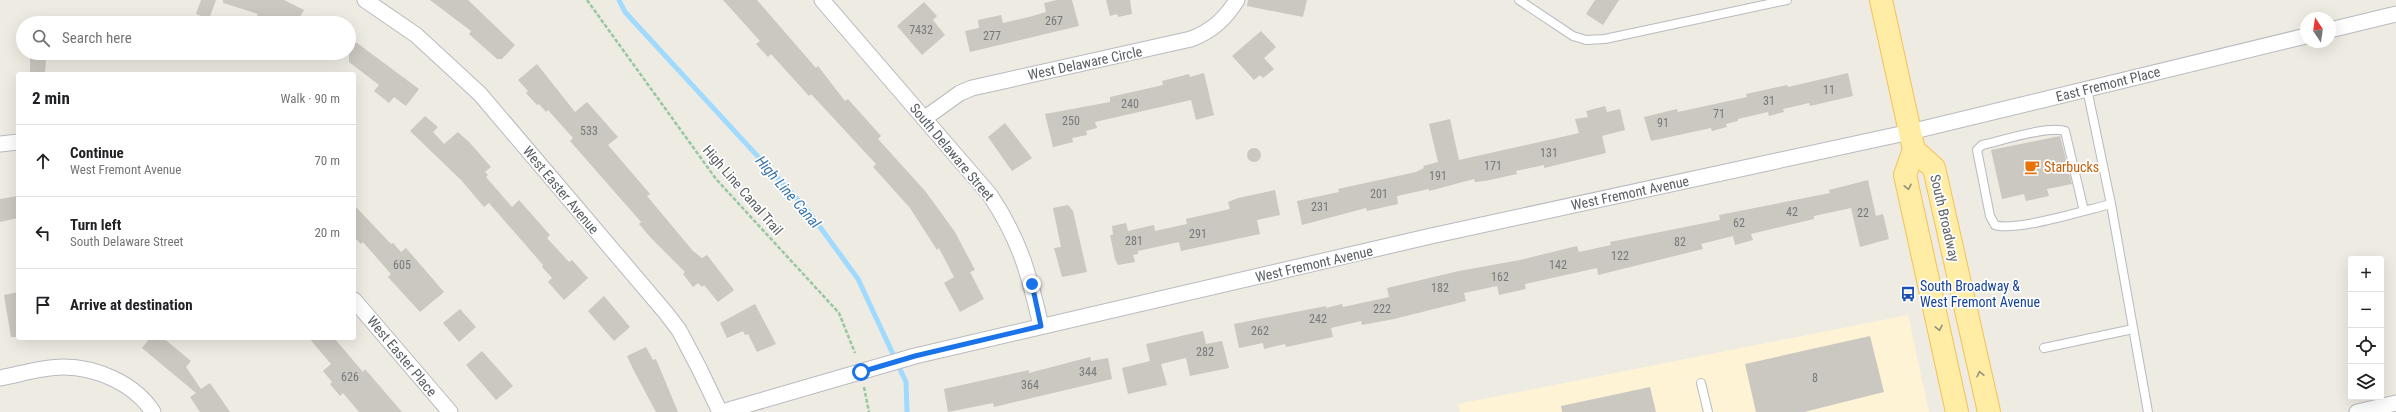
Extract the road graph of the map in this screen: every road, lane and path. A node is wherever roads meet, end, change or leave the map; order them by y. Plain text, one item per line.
1 (365, 0) edge
2 (587, 0) edge
3 (822, 0) edge
4 (1237, 0) edge
5 (1518, 0) edge
6 (1787, 0) edge
7 (1881, 0) edge
8 (2396, 14) edge
9 (2336, 29) edge
10 (2300, 37) edge
11 (2087, 90) junction
12 (925, 118) junction
13 (1912, 141) junction
14 (16, 142) edge
15 (0, 144) edge
16 (2111, 204) junction
17 (2084, 211) junction
18 (356, 302) edge
19 (1041, 326) junction
20 (2133, 329) junction
21 (2044, 348) dead end
22 (855, 353) dead end
23 (0, 378) edge
24 (1701, 383) dead end
25 (864, 384) dead end
26 (2396, 403) edge
27 (154, 412) edge
28 (450, 412) edge
29 (721, 412) edge
30 (869, 412) edge
31 (1708, 412) edge
32 (1957, 412) edge
33 (1989, 412) edge
34 (2148, 412) edge
35 (2356, 412) edge

1 - 29 street, West Easter Avenue
2 - 22 path, High Line Canal Trail
3 - 12 street, South Delaware Street
4 - 12 street, West Delaware Circle
5 - 6 lane
7 - 13 main road
8 - 9 street
10 - 11 street, East Fremont Place
11 - 13 street, East Fremont Place
11 - 16 lane
12 - 19 street, South Delaware Street
13 - 19 street, West Fremont Avenue
13 -> 32 main road, South Broadway
33 -> 13 main road, South Broadway
14 - 15 street
16 - 17 lane
16 - 20 lane
17 - 17 lane
18 - 28 street, West Easter Place
19 - 29 street, West Fremont Avenue
20 - 21 lane
20 - 34 lane
23 - 27 street
24 - 31 lane
25 - 30 path
26 - 35 street

